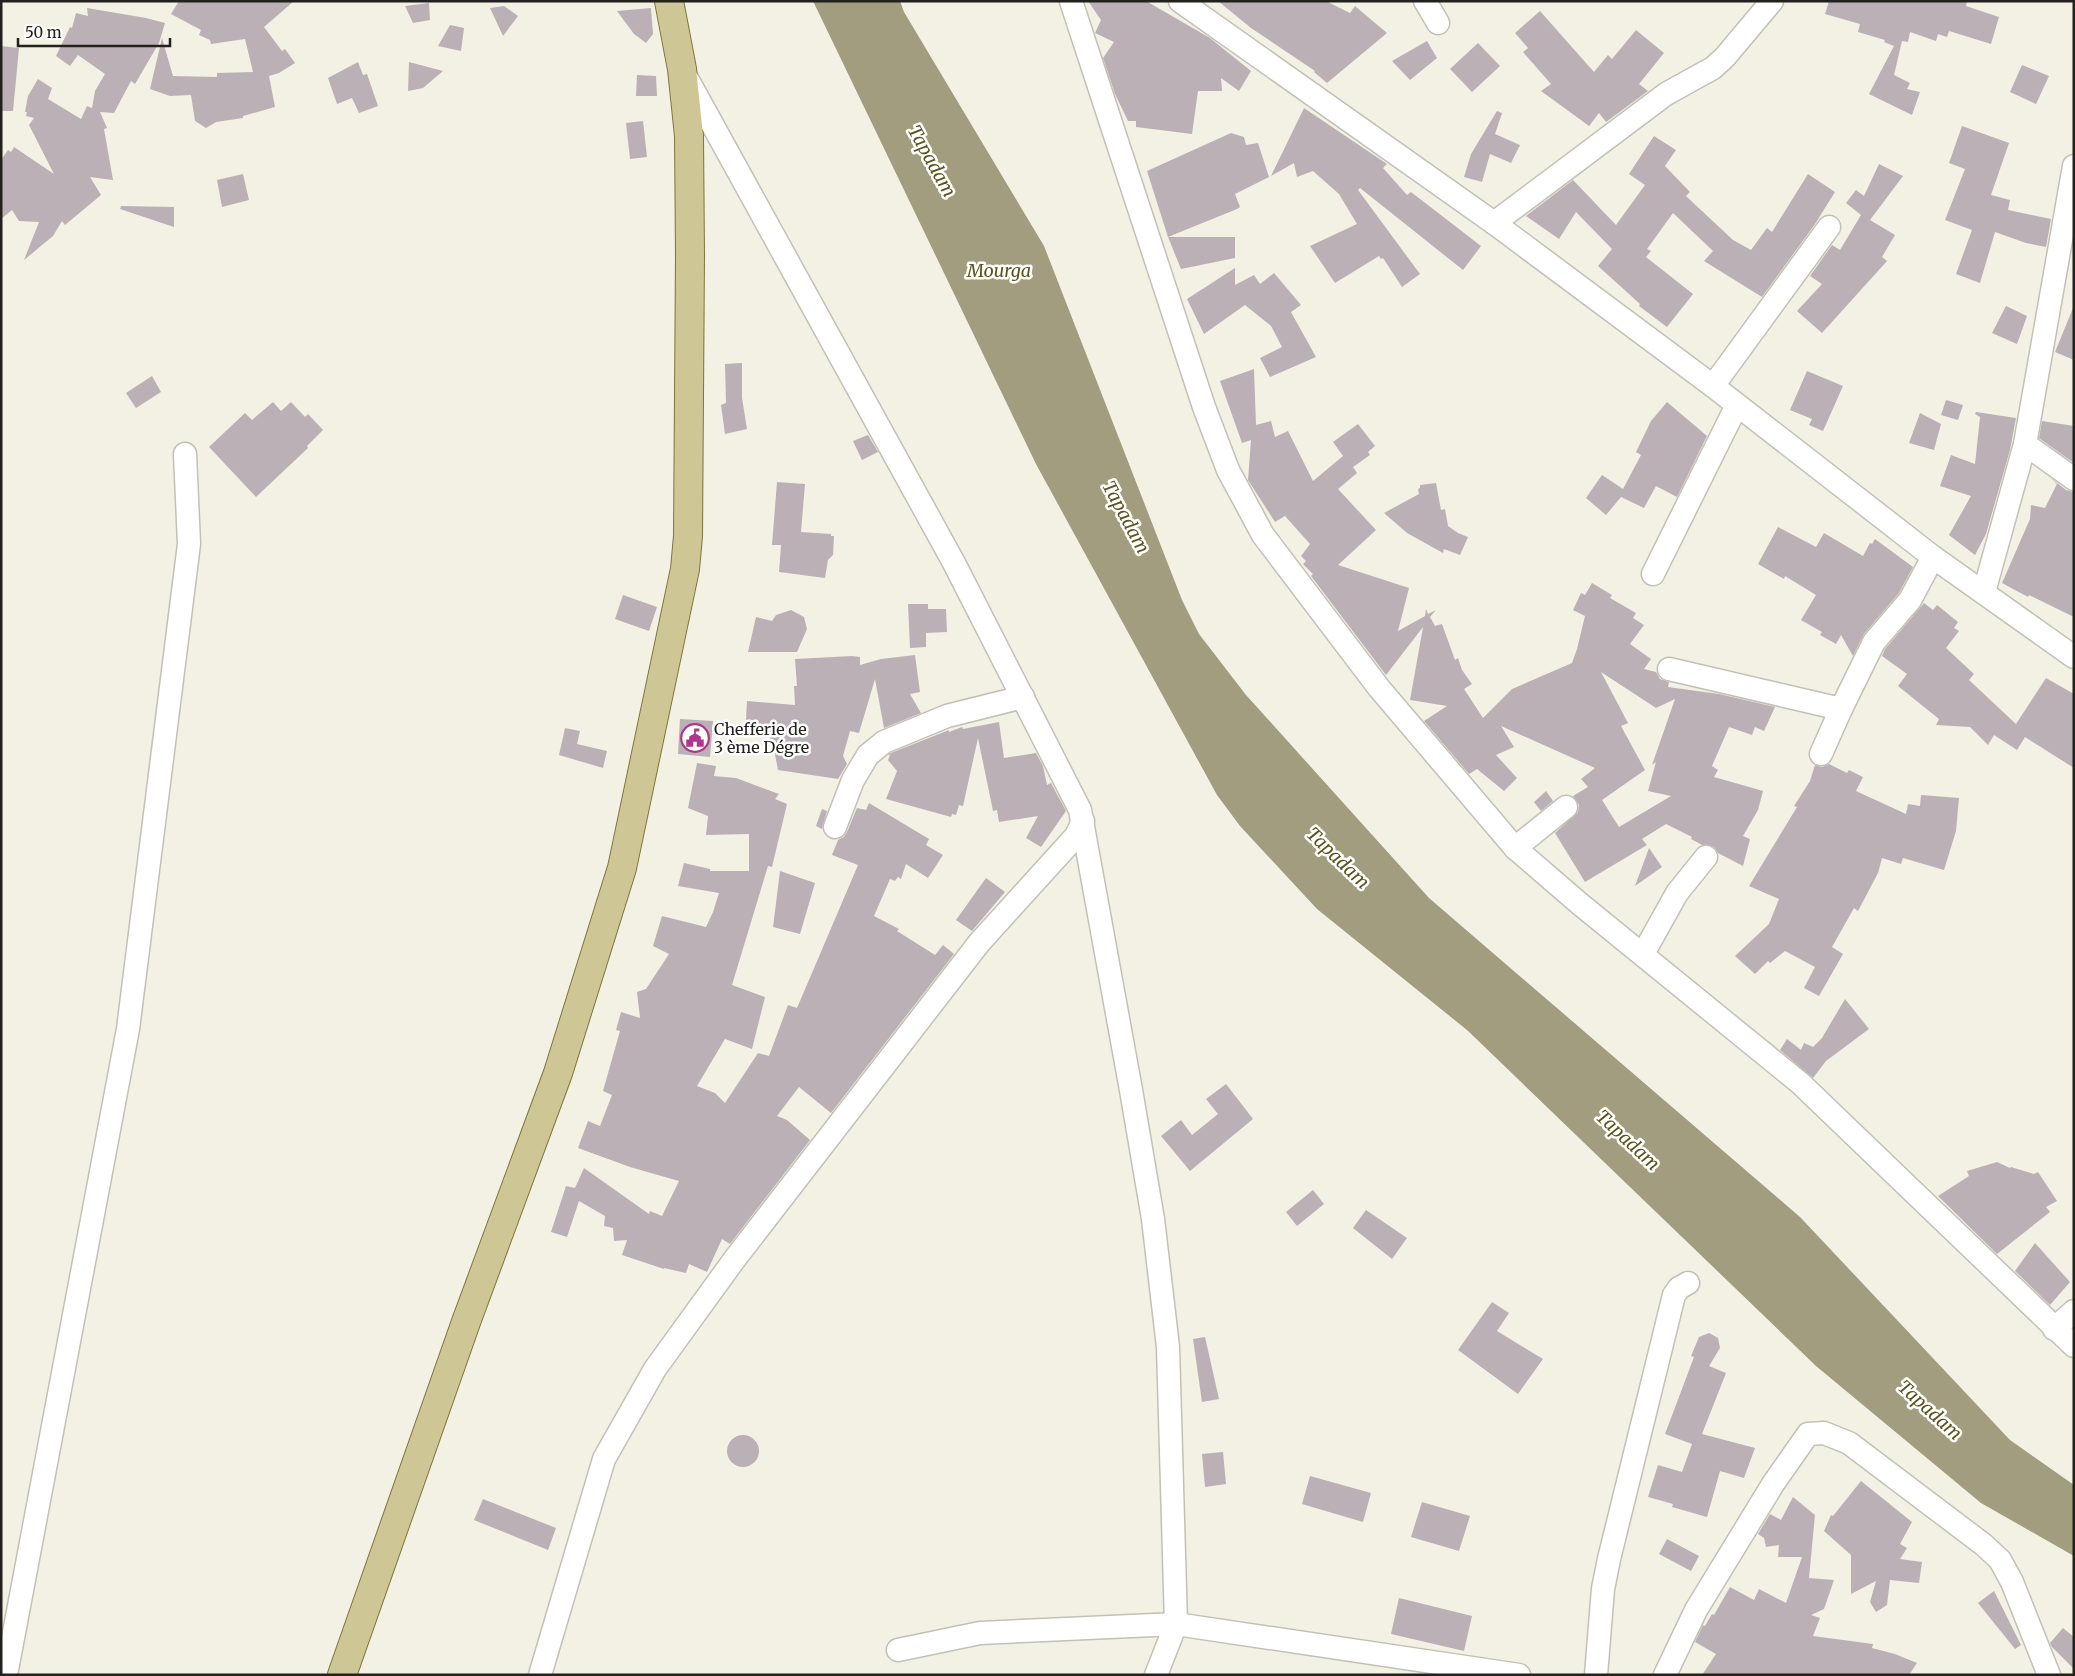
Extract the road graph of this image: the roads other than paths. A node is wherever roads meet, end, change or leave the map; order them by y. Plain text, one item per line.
1 (669, 1) edge
2 (1071, 1) edge
3 (1180, 1) edge
4 (1425, 1) edge
5 (1772, 1) edge
6 (1438, 23) dead end
7 (682, 70) junction
8 (2074, 166) edge
9 (1494, 222) junction
10 (1829, 227) dead end
11 (1713, 386) junction
12 (1736, 405) junction
13 (2025, 444) junction
14 (185, 454) dead end
15 (2074, 479) edge
16 (1933, 557) junction
17 (1653, 574) dead end
18 (1984, 592) junction
19 (2074, 657) edge
20 (1669, 669) dead end
21 (1023, 697) junction
22 (1841, 709) junction
23 (1821, 754) dead end
24 (1566, 807) dead end
25 (1083, 821) junction
26 (835, 827) dead end
27 (1515, 848) junction
28 (1706, 857) dead end
29 (1643, 954) junction
30 (1688, 1283) dead end
31 (2074, 1311) edge
32 (2054, 1329) junction
33 (2074, 1346) edge
34 (1176, 1624) junction
35 (898, 1650) dead end
36 (6, 1675) edge
37 (342, 1675) edge
38 (540, 1675) edge
39 (1156, 1675) edge
40 (1519, 1675) edge
41 (1596, 1675) edge
42 (1665, 1675) edge
43 (2049, 1675) edge

1 - 7 main road
2 - 27 street
3 - 9 street
4 - 6 street
5 - 9 street
7 - 21 street
7 - 37 main road
8 - 13 street
9 - 11 street
10 - 11 street
11 - 12 street
12 - 16 street
12 - 17 street
13 - 15 street
13 - 18 street
14 - 36 street
16 - 18 street
16 - 22 street
18 - 19 street
20 - 22 street
21 - 25 street
21 - 26 street
22 - 23 street
24 - 27 street
25 - 34 street
25 - 38 street
27 - 29 street
28 - 29 street
29 - 32 street
30 - 41 street
31 - 32 street
32 - 33 street
34 - 35 street
34 - 39 street
34 - 40 street
42 - 43 street

